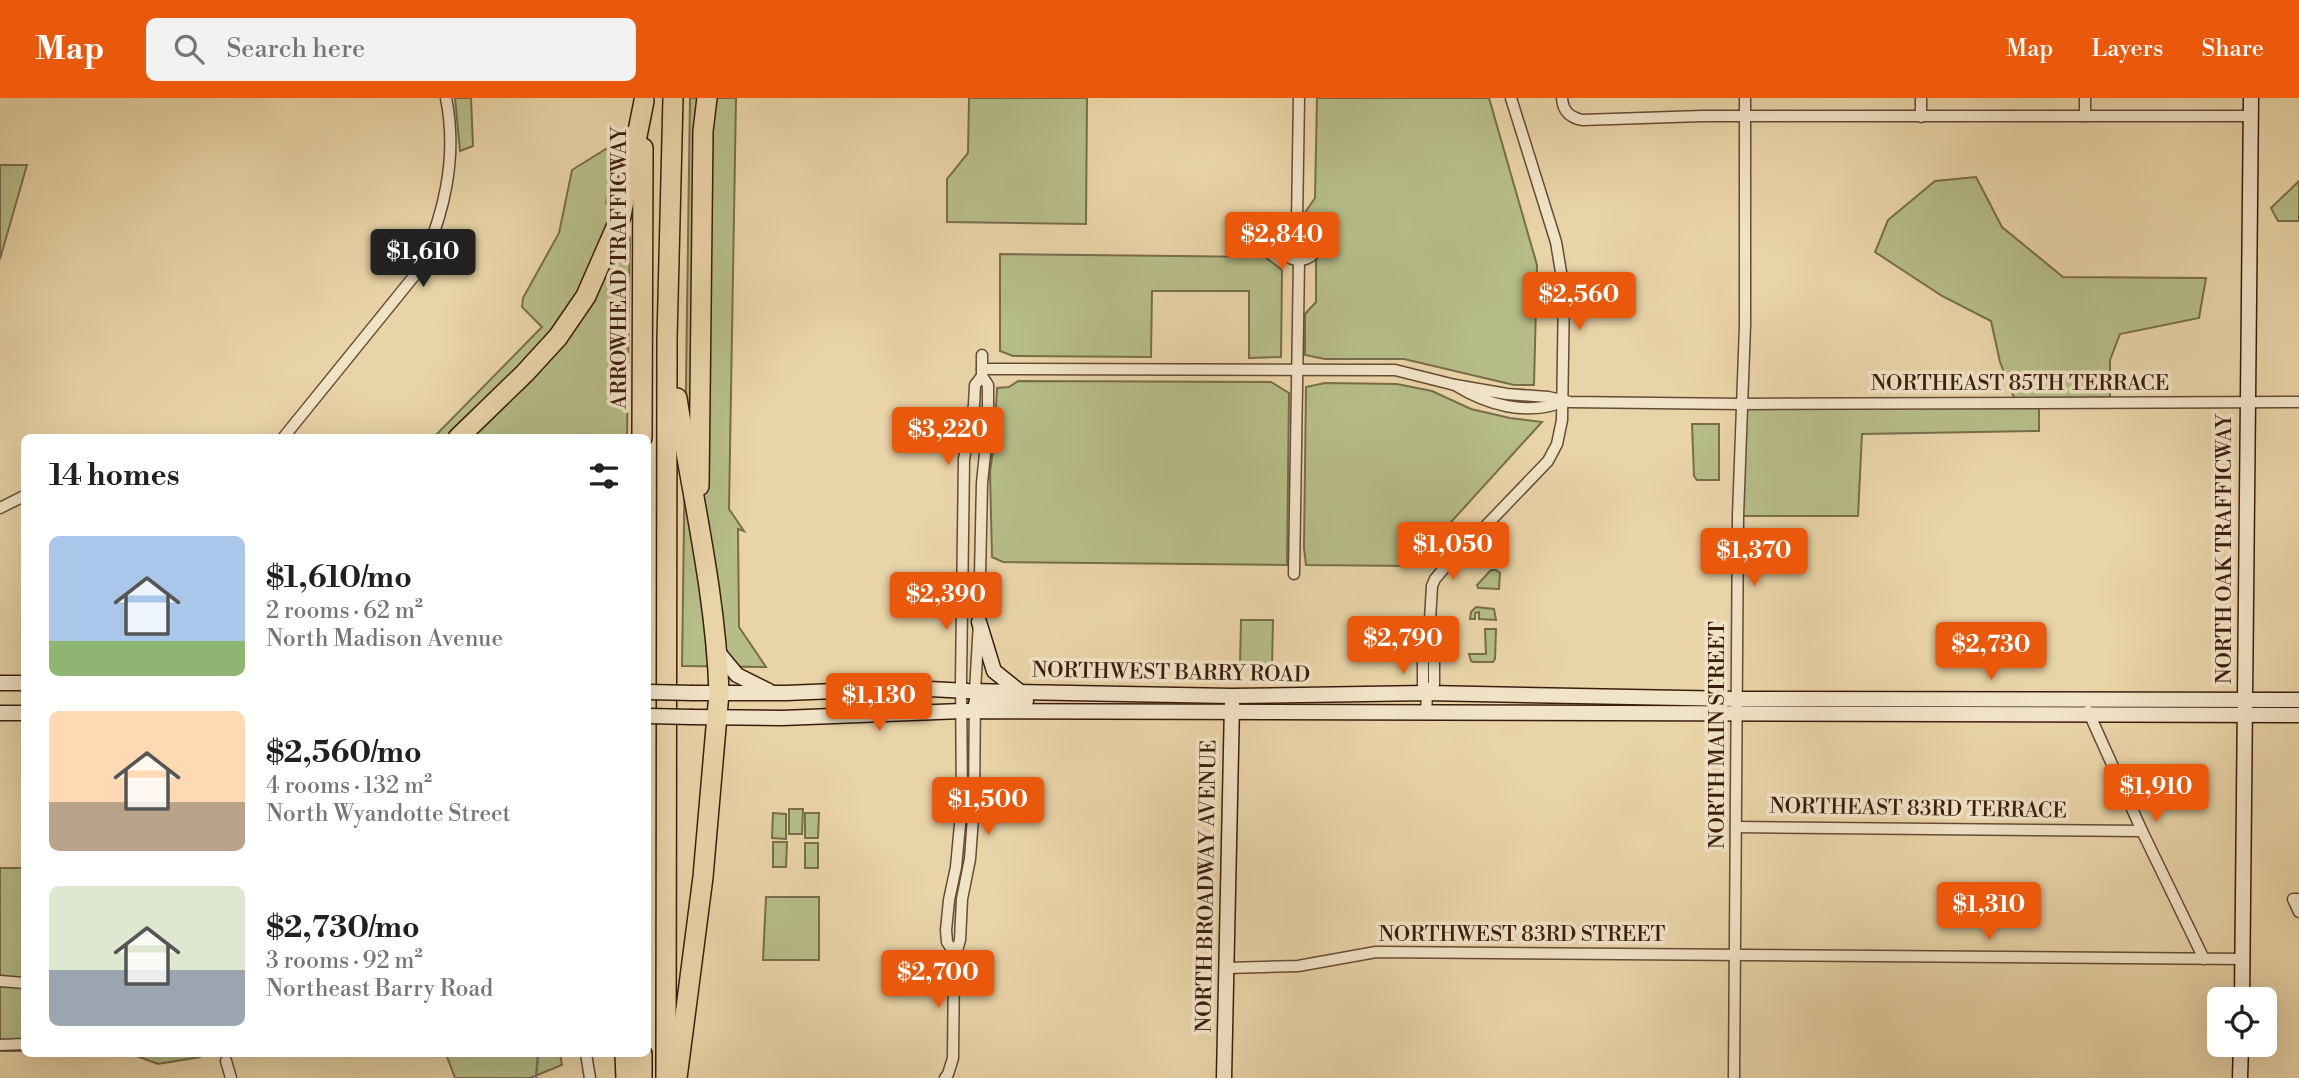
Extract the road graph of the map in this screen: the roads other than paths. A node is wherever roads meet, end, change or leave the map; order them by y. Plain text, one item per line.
1 (446, 98) edge
2 (673, 98) edge
3 (707, 98) edge
4 (1299, 98) edge
5 (1511, 98) edge
6 (1562, 98) edge
7 (1745, 98) edge
8 (1921, 98) edge
9 (2085, 98) edge
10 (2251, 98) edge
11 (644, 99) edge
12 (2085, 116) junction
13 (1921, 117) junction
14 (2251, 117) junction
15 (1745, 118) junction
16 (1297, 221) junction
17 (1298, 260) junction
18 (667, 339) junction
19 (982, 355) dead end
20 (1297, 369) junction
21 (982, 373) junction
22 (1562, 402) junction
23 (2299, 402) edge
24 (2247, 403) junction
25 (1741, 404) junction
26 (286, 434) edge
27 (462, 434) edge
28 (642, 434) edge
29 (21, 498) edge
30 (0, 508) edge
31 (699, 526) junction
32 (1294, 574) dead end
33 (979, 622) junction
34 (716, 650) junction
35 (0, 682) edge
36 (21, 683) edge
37 (651, 692) edge
38 (1020, 692) junction
39 (1068, 692) junction
40 (719, 693) junction
41 (773, 693) junction
42 (1427, 693) junction
43 (1232, 696) junction
44 (2299, 701) edge
45 (970, 702) junction
46 (1737, 706) junction
47 (2111, 707) junction
48 (2245, 707) junction
49 (2086, 708) junction
50 (1232, 711) junction
51 (0, 713) edge
52 (21, 713) edge
53 (1426, 713) junction
54 (2299, 715) edge
55 (651, 716) edge
56 (718, 717) junction
57 (2100, 737) junction
58 (1736, 827) junction
59 (2142, 831) junction
60 (2296, 899) edge
61 (2299, 912) edge
62 (1734, 956) junction
63 (2204, 959) junction
64 (2244, 959) junction
65 (1226, 968) junction
66 (0, 981) edge
67 (21, 983) edge
68 (2243, 987) edge
69 (21, 1044) edge
70 (0, 1045) edge
71 (586, 1057) edge
72 (625, 1057) edge
73 (642, 1057) edge
74 (2241, 1057) edge
75 (226, 1061) dead end
76 (231, 1078) edge
77 (590, 1078) edge
78 (626, 1078) edge
79 (642, 1078) edge
80 (666, 1078) edge
81 (677, 1078) edge
82 (945, 1078) edge
83 (1224, 1078) edge
84 (1734, 1078) edge
85 (2240, 1078) edge

1 - 26 street
2 - 18 highway
3 - 31 highway
4 - 16 street
5 - 22 street
6 - 15 street
7 - 15 street, NORTH MAIN STREET
8 - 13 street
9 - 12 street
10 - 14 main road, NORTH OAK TRAFFICWAY
11 - 27 highway
11 - 28 highway, ARROWHEAD TRAFFICWAY
12 - 13 street
12 - 14 street
13 - 15 street
14 - 24 main road, NORTH OAK TRAFFICWAY
15 - 25 street, NORTH MAIN STREET
16 - 17 street
16 - 17 street
17 - 20 street
18 - 31 highway
18 - 80 highway
19 - 21 street
20 - 21 street, NORTHEAST 85TH TERRACE
20 - 22 street, NORTHEAST 85TH TERRACE
20 - 32 street
21 - 33 street
21 - 45 street
22 - 25 street, NORTHEAST 85TH TERRACE
22 - 42 street
23 - 24 street, NORTHEAST 85TH TERRACE
24 - 25 street, NORTHEAST 85TH TERRACE
24 - 48 main road, NORTH OAK TRAFFICWAY
25 - 46 street, NORTH MAIN STREET
29 - 30 street
31 - 34 highway
33 - 38 main road
33 - 45 street
34 - 40 highway
34 - 41 main road
35 - 36 main road
37 - 40 main road, NORTHWEST BARRY ROAD, bridge
38 - 39 main road, NORTHWEST BARRY ROAD
38 - 45 main road, NORTHWEST BARRY ROAD
39 - 43 main road, NORTHWEST BARRY ROAD
39 - 45 main road
40 - 41 main road, NORTHWEST BARRY ROAD
40 - 56 highway
41 - 45 main road, NORTHWEST BARRY ROAD
42 - 43 main road, NORTHWEST BARRY ROAD
42 - 46 main road, NORTHWEST BARRY ROAD
42 - 53 street
43 - 50 main road, NORTH BROADWAY AVENUE
44 - 48 main road
45 - 50 main road, NORTHWEST BARRY ROAD
45 - 56 main road, NORTHWEST BARRY ROAD
45 - 82 street
46 - 49 main road
46 - 53 main road, NORTHWEST BARRY ROAD
46 - 58 street, NORTH MAIN STREET
47 - 48 main road
47 - 49 main road
47 - 57 street
48 - 54 main road
48 - 64 main road, NORTH OAK TRAFFICWAY
49 - 57 street
50 - 53 main road, NORTHWEST BARRY ROAD
50 - 65 main road, NORTH BROADWAY AVENUE
51 - 52 main road
55 - 56 main road, NORTHWEST BARRY ROAD, bridge
56 - 81 highway
57 - 59 street
58 - 59 street, NORTHEAST 83RD TERRACE
58 - 62 street, NORTH MAIN STREET
59 - 63 street
60 - 61 street
62 - 63 street, NORTHWEST 83RD STREET
62 - 65 street, NORTHWEST 83RD STREET
62 - 84 street, NORTH MAIN STREET
63 - 64 street, NORTHWEST 83RD STREET
64 - 68 main road, NORTH OAK TRAFFICWAY
65 - 83 main road, NORTH BROADWAY AVENUE
66 - 67 street
69 - 70 street
71 - 77 street
72 - 78 highway
73 - 79 highway
74 - 85 main road
75 - 76 street

